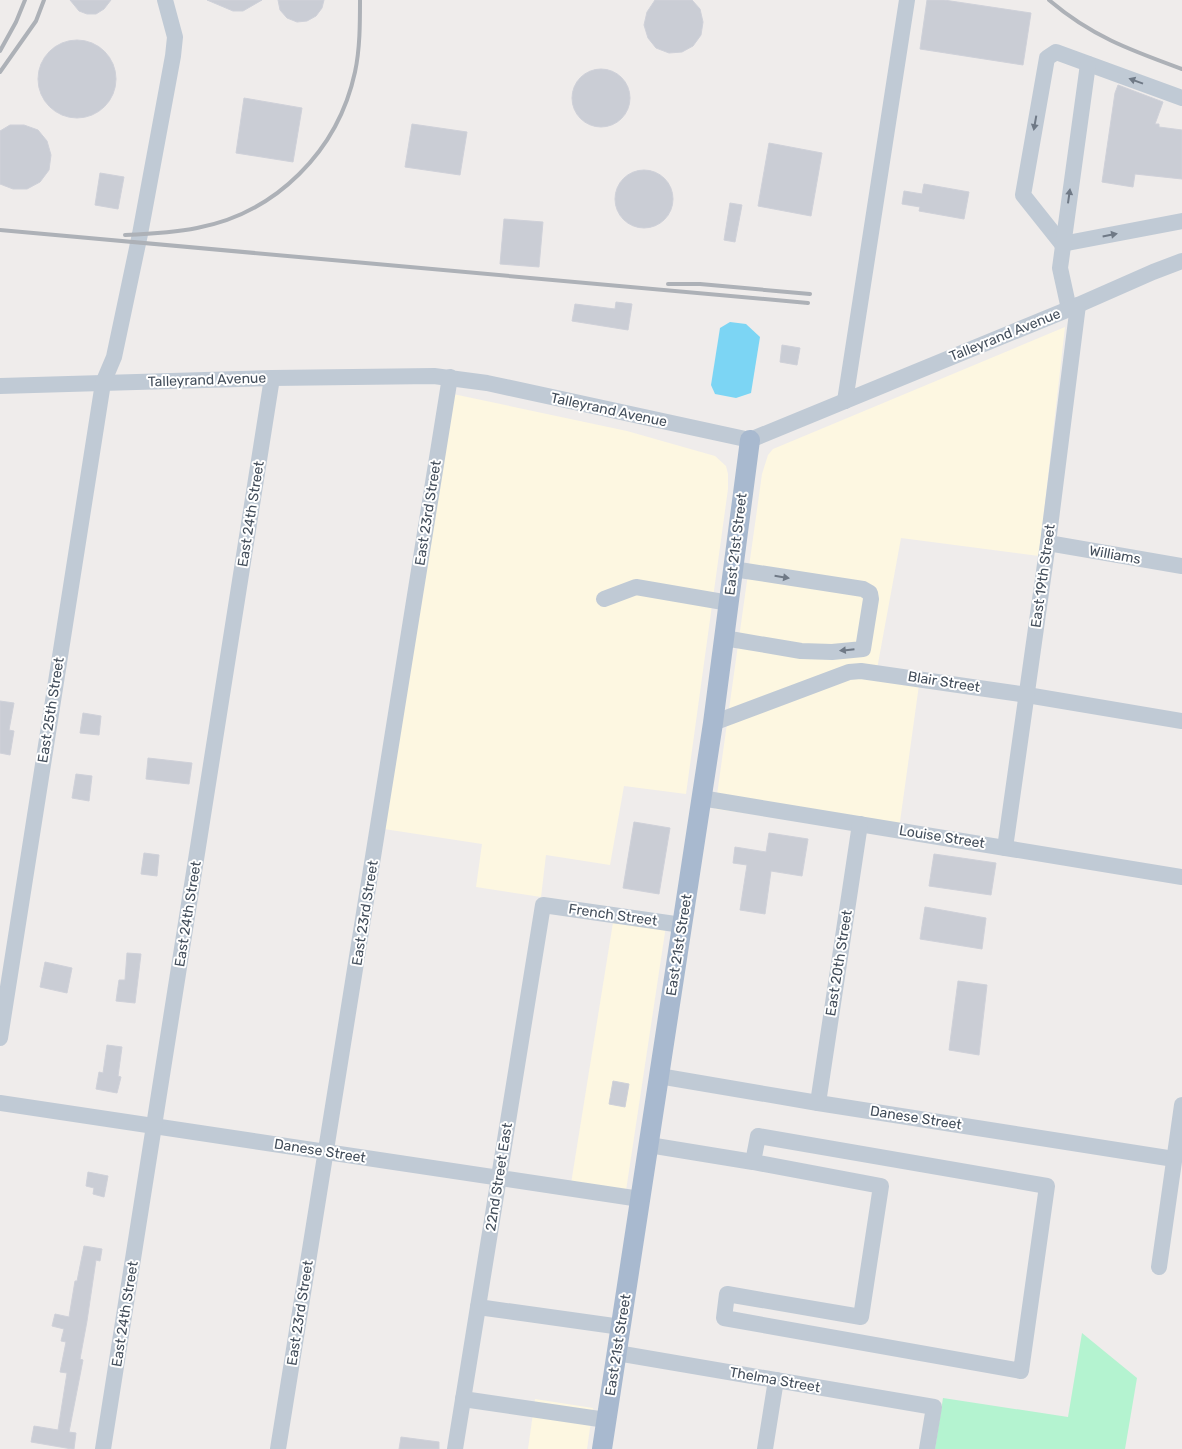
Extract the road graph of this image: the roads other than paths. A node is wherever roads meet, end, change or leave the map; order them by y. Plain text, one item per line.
1 (165, 0) edge
2 (907, 0) edge
3 (1088, 64) junction
4 (1182, 98) edge
5 (1182, 221) edge
6 (1062, 244) junction
7 (1182, 261) edge
8 (1073, 307) junction
9 (450, 377) junction
10 (272, 378) junction
11 (103, 383) junction
12 (0, 386) edge
13 (845, 401) junction
14 (750, 440) junction
15 (1048, 543) junction
16 (1182, 566) edge
17 (733, 569) junction
18 (604, 599) dead end
19 (729, 603) junction
20 (724, 638) junction
21 (1027, 695) junction
22 (1182, 722) edge
23 (712, 723) junction
24 (701, 798) junction
25 (860, 824) junction
26 (1005, 848) junction
27 (1182, 877) edge
28 (543, 905) joint
29 (682, 925) junction
30 (0, 1038) edge
31 (659, 1076) junction
32 (0, 1103) edge
33 (818, 1103) junction
34 (1182, 1105) edge
35 (154, 1125) junction
36 (649, 1145) junction
37 (327, 1152) junction
38 (1174, 1159) junction
39 (753, 1162) junction
40 (499, 1178) junction
41 (640, 1200) junction
42 (1159, 1267) dead end
43 (478, 1307) junction
44 (621, 1327) junction
45 (617, 1353) junction
46 (776, 1380) junction
47 (463, 1399) junction
48 (606, 1420) junction
49 (104, 1449) edge
50 (278, 1449) edge
51 (455, 1449) edge
52 (602, 1449) edge
53 (765, 1449) edge
54 (927, 1449) edge

1 - 11 street, East 25th Street
2 - 13 street
4 -> 3 street
6 -> 3 street, East 19th Street
3 -> 6 street
6 -> 5 street
6 - 8 street, East 19th Street
7 - 8 street, Talleyrand Avenue
8 - 13 street, Talleyrand Avenue
8 - 15 street, East 19th Street
9 - 10 street, Talleyrand Avenue
9 - 14 street, Talleyrand Avenue
9 - 37 street, East 23rd Street
10 - 11 street, Talleyrand Avenue
10 - 35 street, East 24th Street
11 - 12 street, Talleyrand Avenue
11 - 30 street, East 25th Street
13 - 14 street, Talleyrand Avenue
14 - 17 main road, East 21st Street
15 - 16 street, Williams
15 - 21 street, East 19th Street
17 - 19 main road, East 21st Street
17 -> 20 street
18 - 19 street
19 - 20 main road, East 21st Street
20 - 23 main road, East 21st Street
21 - 22 street, Blair Street
21 - 23 street, Blair Street
21 - 26 street, East 19th Street
23 - 24 main road, East 21st Street
24 - 25 street, Louise Street
24 - 29 main road, East 21st Street
25 - 26 street, Louise Street
25 - 33 street, East 20th Street
26 - 27 street, Louise Street
28 - 29 street, French Street
28 - 40 street, 22nd Street East
29 - 31 main road, East 21st Street
31 - 33 street, Danese Street
31 - 36 main road, East 21st Street
32 - 35 street, Danese Street
33 - 38 street, Danese Street
34 - 38 street
35 - 37 street, Danese Street
35 - 49 street, East 24th Street
36 - 39 street
36 - 41 main road, East 21st Street
37 - 40 street, Danese Street
37 - 50 street, East 23rd Street
38 - 42 street
39 - 39 street
40 - 41 street, Danese Street
40 - 43 street, 22nd Street East
41 - 44 main road, East 21st Street
43 - 44 street
43 - 47 street, 22nd Street East
44 - 45 main road, East 21st Street
45 - 46 street, Thelma Street
45 - 48 main road, East 21st Street
46 - 53 street
46 - 54 street, Thelma Street
47 - 48 street
47 - 51 street, 22nd Street East
48 - 52 main road, East 21st Street

